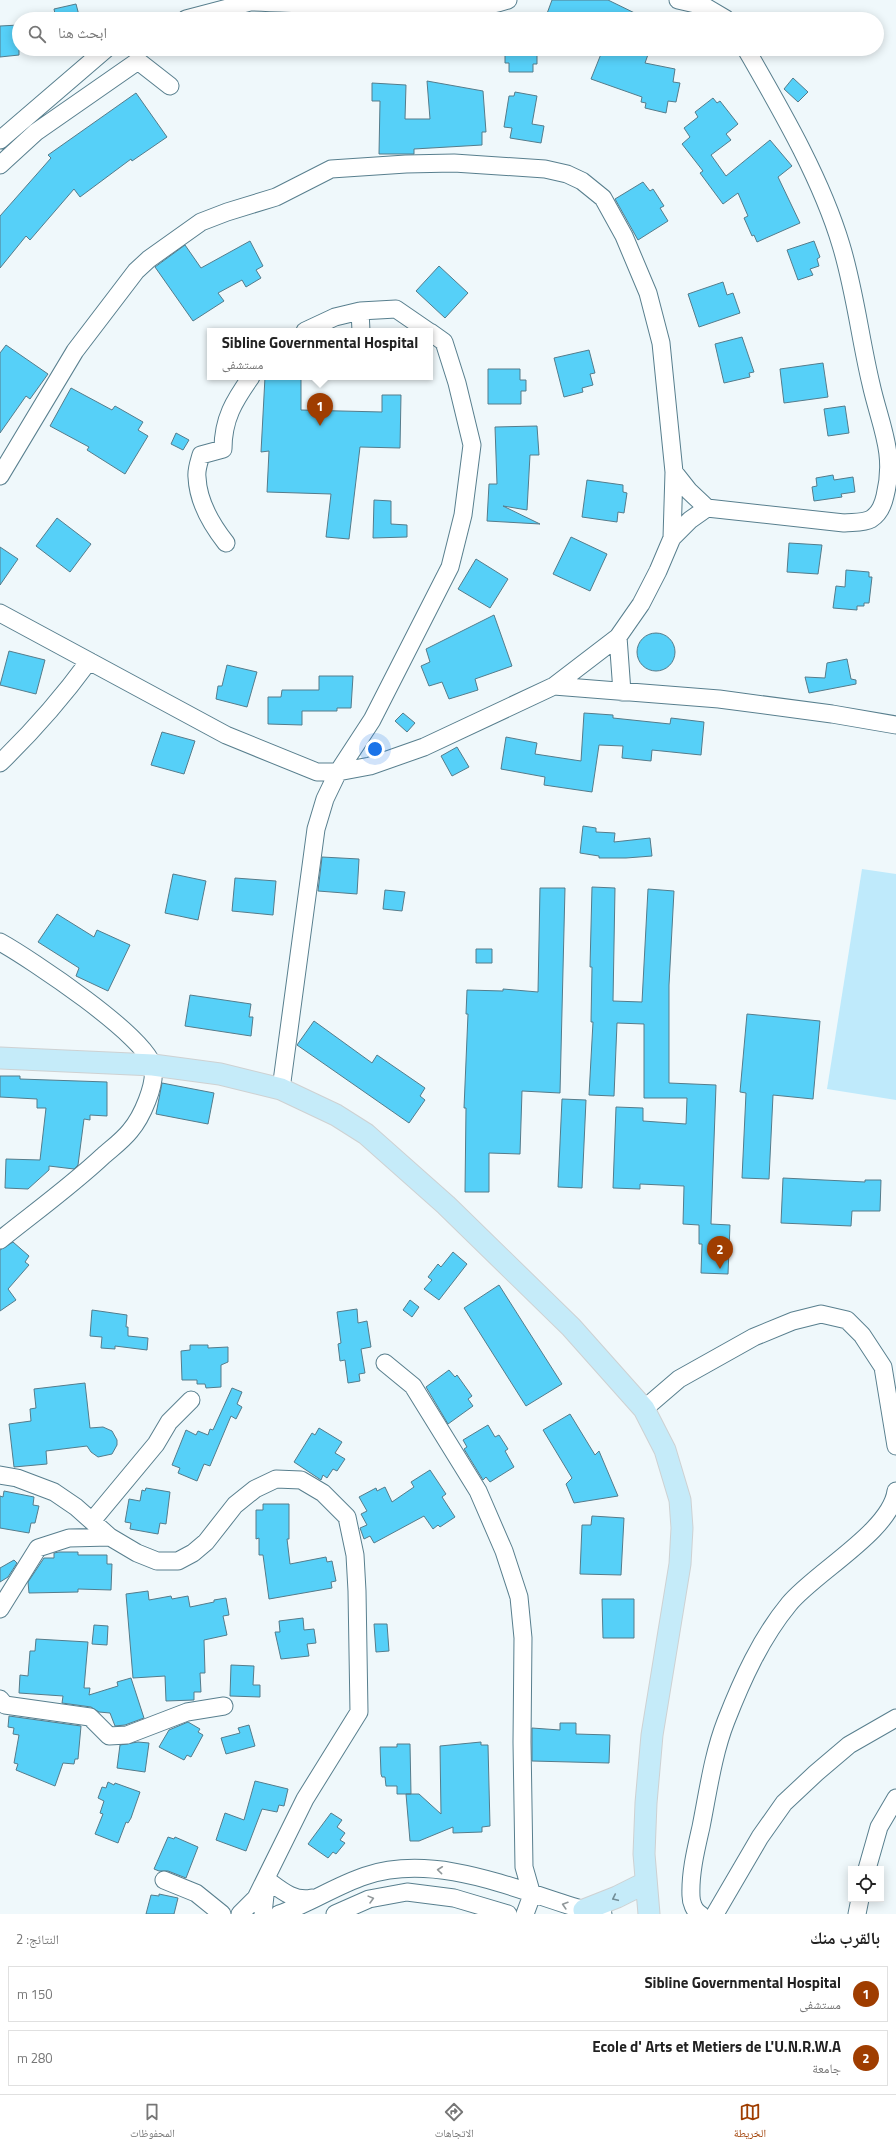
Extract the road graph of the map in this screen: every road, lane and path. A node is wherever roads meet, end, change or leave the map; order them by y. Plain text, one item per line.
1 (508, 0) edge
2 (678, 0) edge
3 (256, 1) edge
4 (213, 12) edge
5 (714, 12) edge
6 (98, 56) edge
7 (750, 56) edge
8 (170, 86) dead end
9 (0, 140) edge
10 (0, 166) edge
11 (360, 311) junction
12 (312, 328) edge
13 (361, 328) edge
14 (423, 328) edge
15 (433, 335) edge
16 (250, 380) edge
17 (674, 472) junction
18 (0, 476) edge
19 (707, 508) junction
20 (672, 538) junction
21 (226, 543) dead end
22 (0, 613) edge
23 (618, 637) junction
24 (89, 660) junction
25 (554, 686) junction
26 (622, 692) junction
27 (896, 725) edge
28 (0, 763) edge
29 (338, 772) junction
30 (0, 942) edge
31 (0, 1058) edge
32 (153, 1065) junction
33 (281, 1089) junction
34 (0, 1240) edge
35 (385, 1363) dead end
36 (191, 1400) dead end
37 (644, 1409) junction
38 (896, 1446) edge
39 (0, 1475) edge
40 (896, 1491) edge
41 (92, 1522) junction
42 (110, 1537) junction
43 (0, 1609) edge
44 (0, 1699) edge
45 (224, 1706) dead end
46 (896, 1718) edge
47 (896, 1798) edge
48 (868, 1866) edge
49 (413, 1867) junction
50 (164, 1880) dead end
51 (266, 1880) junction
52 (645, 1883) junction
53 (342, 1885) junction
54 (413, 1893) junction
55 (532, 1894) junction
56 (316, 1897) junction
57 (859, 1902) edge
58 (341, 1911) edge
59 (593, 1912) edge
60 (222, 1914) edge
61 (240, 1914) edge
62 (263, 1914) edge
63 (279, 1914) edge
64 (508, 1914) edge
65 (525, 1914) edge
66 (649, 1914) edge
67 (700, 1914) edge
68 (715, 1914) edge
69 (857, 1914) edge

1 - 3 street
2 - 5 street
3 - 4 street
6 - 9 street
7 - 19 street
8 - 10 street
11 - 12 street
11 - 13 street
11 - 14 street
15 - 29 street
16 - 21 street
17 - 18 street
17 - 19 street
17 - 20 street
19 - 20 street
20 - 23 street
22 - 24 street
23 - 25 street
23 - 26 street
24 - 28 street
24 - 29 street
25 - 26 street
25 - 29 street
26 - 27 street
29 - 33 street
30 - 32 street
31 - 32 main road
32 - 33 main road
32 - 34 street
33 - 37 main road
35 - 55 street
36 - 41 street
37 - 38 street
37 - 52 main road
39 - 41 street
40 - 67 street
41 - 42 street
42 - 43 street
42 - 51 street
44 - 45 street
46 - 68 street
47 - 48 street
49 - 53 street
49 - 54 street
55 -> 49 street
50 - 60 street
51 - 56 street
51 - 61 street
51 - 62 street
52 -> 59 main road
52 - 66 main road
53 - 56 street
53 - 58 street
58 -> 54 street
54 - 64 street
59 -> 55 street
55 - 65 street
56 - 63 street
57 - 69 street

